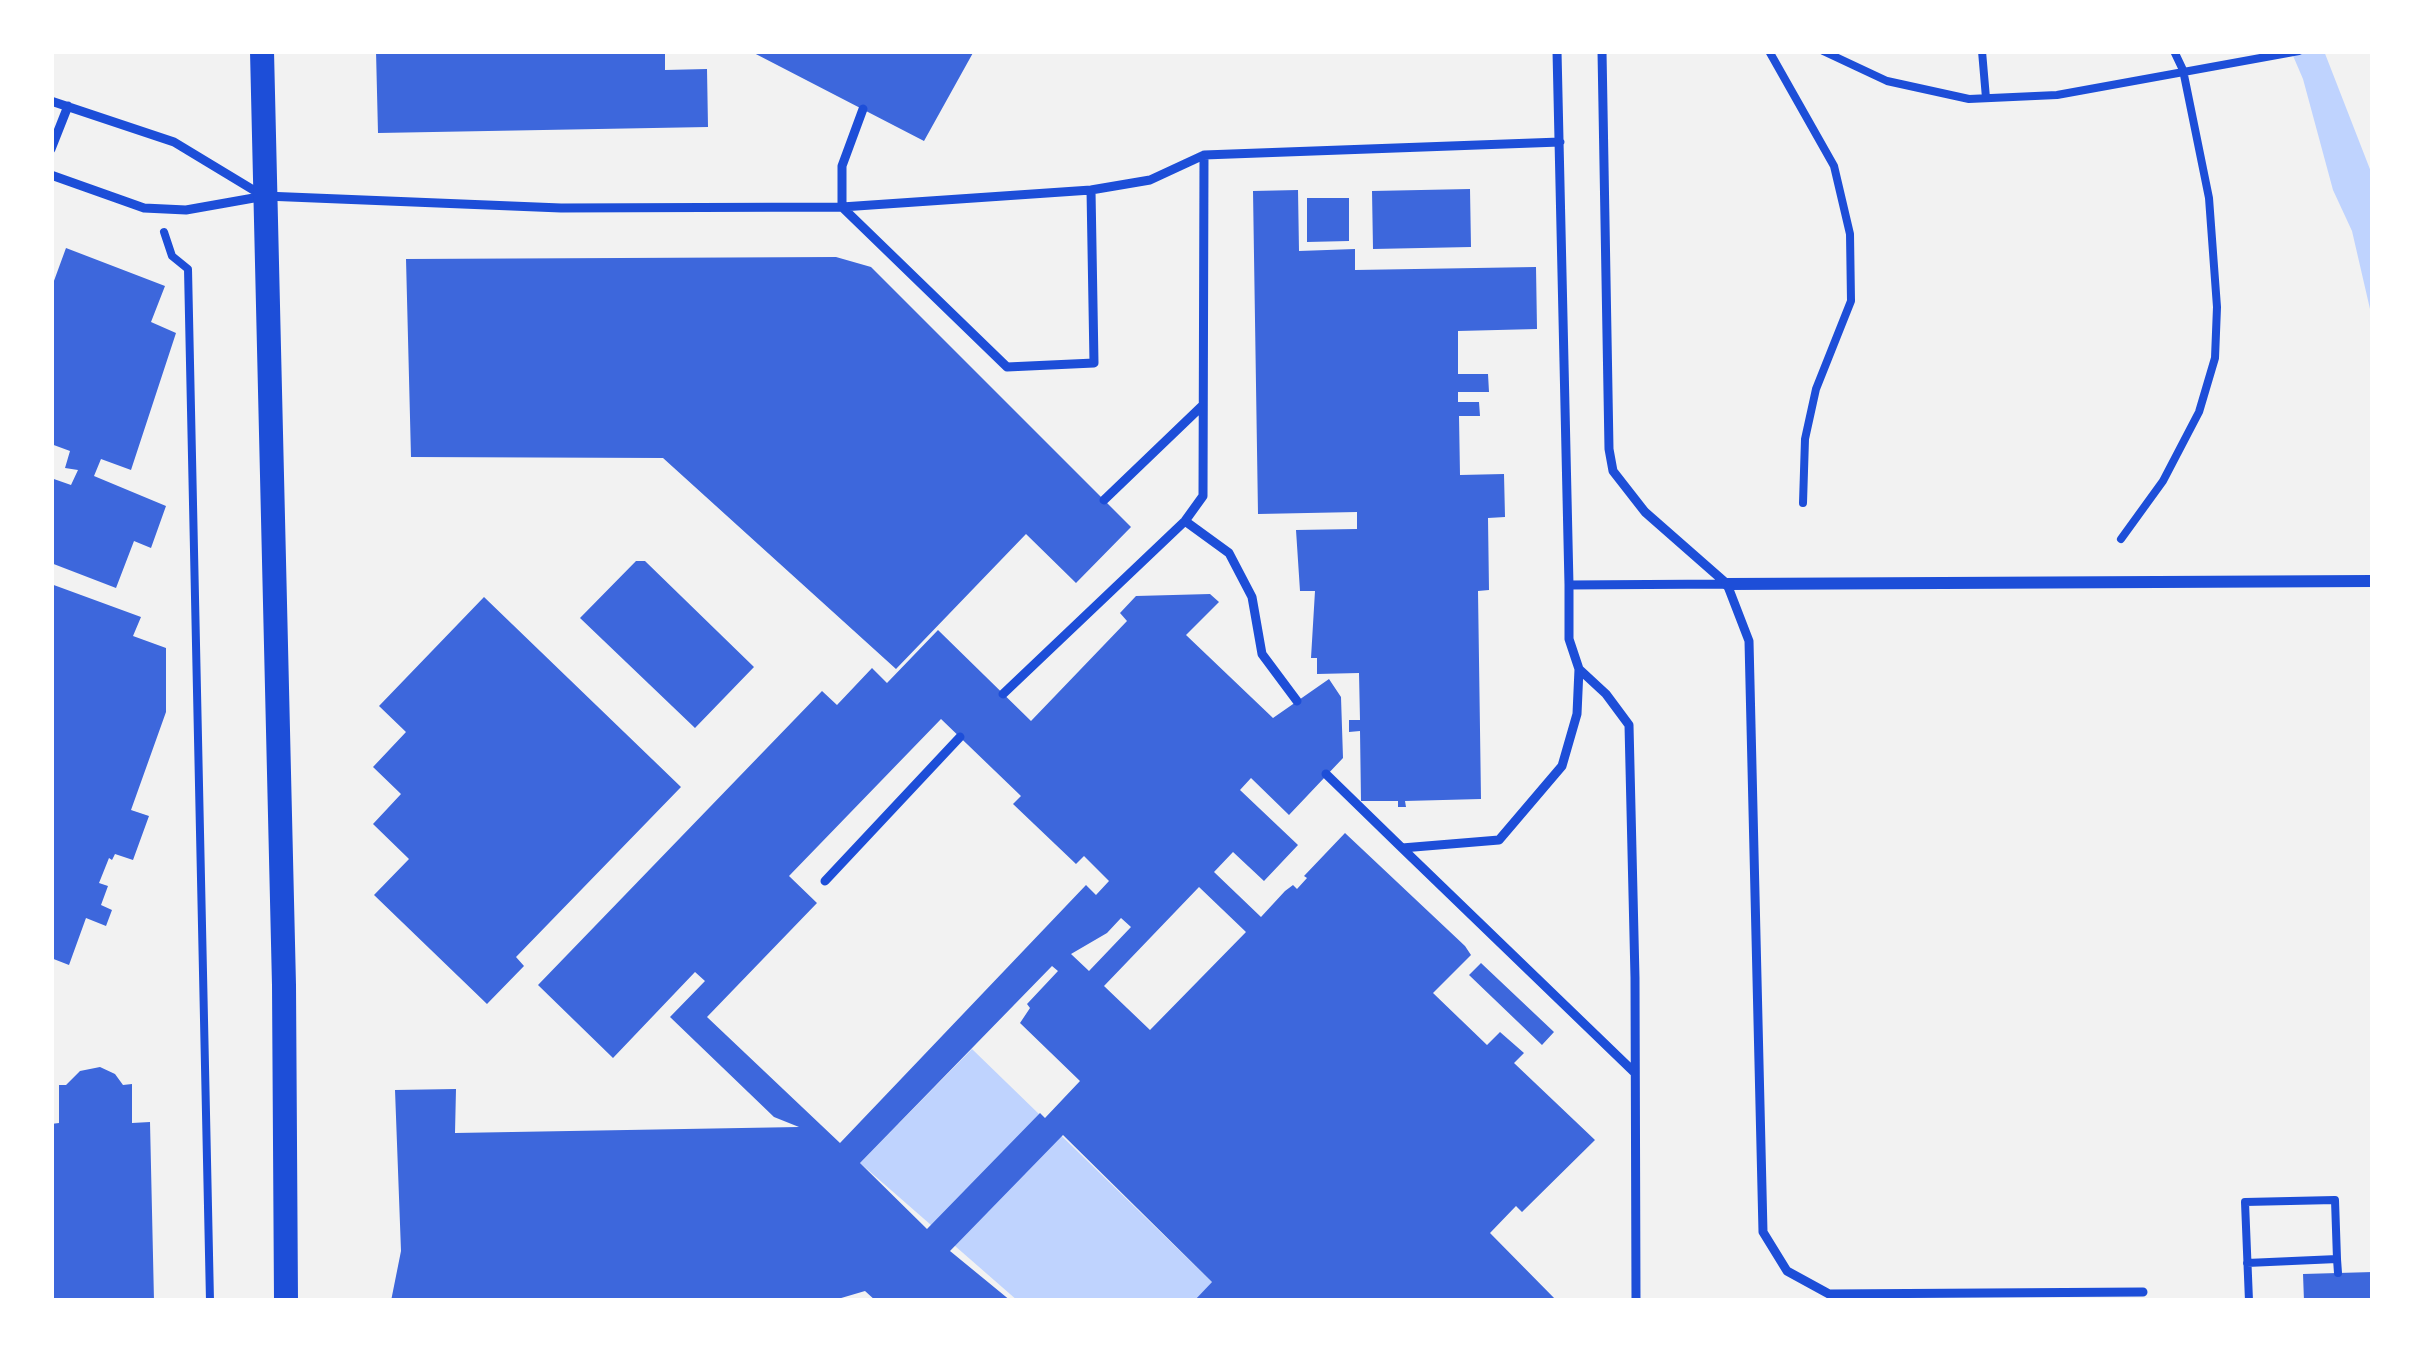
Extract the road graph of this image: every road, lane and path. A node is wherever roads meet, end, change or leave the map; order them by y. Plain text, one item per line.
1 (262, 51) edge
2 (1557, 51) edge
3 (1602, 51) edge
4 (1769, 51) edge
5 (1823, 51) edge
6 (1982, 51) edge
7 (2174, 51) edge
8 (2300, 51) edge
9 (2183, 70) junction
10 (1986, 98) junction
11 (51, 100) edge
12 (68, 106) junction
13 (863, 109) dead end
14 (1560, 142) junction
15 (51, 149) edge
16 (1204, 155) junction
17 (51, 175) edge
18 (1091, 190) junction
19 (265, 196) junction
20 (842, 207) junction
21 (157, 208) junction
22 (1203, 405) junction
23 (1104, 500) dead end
24 (1803, 503) dead end
25 (1185, 521) junction
26 (2121, 539) dead end
27 (2373, 581) edge
28 (1727, 584) junction
29 (1569, 585) junction
30 (1579, 669) junction
31 (1004, 694) dead end
32 (1297, 701) dead end
33 (961, 737) dead end
34 (1326, 774) dead end
35 (1402, 848) junction
36 (825, 881) dead end
37 (1635, 1072) junction
38 (2337, 1258) junction
39 (2247, 1263) junction
40 (2338, 1273) dead end
41 (2143, 1292) dead end
42 (210, 1301) edge
43 (286, 1301) edge
44 (1636, 1301) edge
45 (2248, 1301) edge

1 - 19 main road
2 - 14 lane
3 - 28 lane
4 - 24 path
5 - 10 path
6 - 10 path
7 - 9 path
8 - 9 path
9 - 10 path
9 - 26 path
11 - 12 lane
12 - 15 lane
12 - 19 lane
13 - 20 lane
14 - 16 lane
14 - 29 lane
16 - 18 lane
16 - 22 lane
17 - 21 lane
18 - 20 lane
18 - 20 lane
19 - 20 lane
19 - 21 lane
19 - 43 main road
21 - 42 path
22 - 23 lane
22 - 25 lane
25 - 31 lane
25 - 32 lane
27 - 28 street
28 - 29 lane
28 - 41 lane
29 - 30 lane
30 - 35 lane
30 - 37 lane
33 - 36 lane
34 - 35 lane
35 - 37 lane
37 - 44 lane
38 - 39 path
38 - 39 path
38 - 40 path
39 - 45 path

